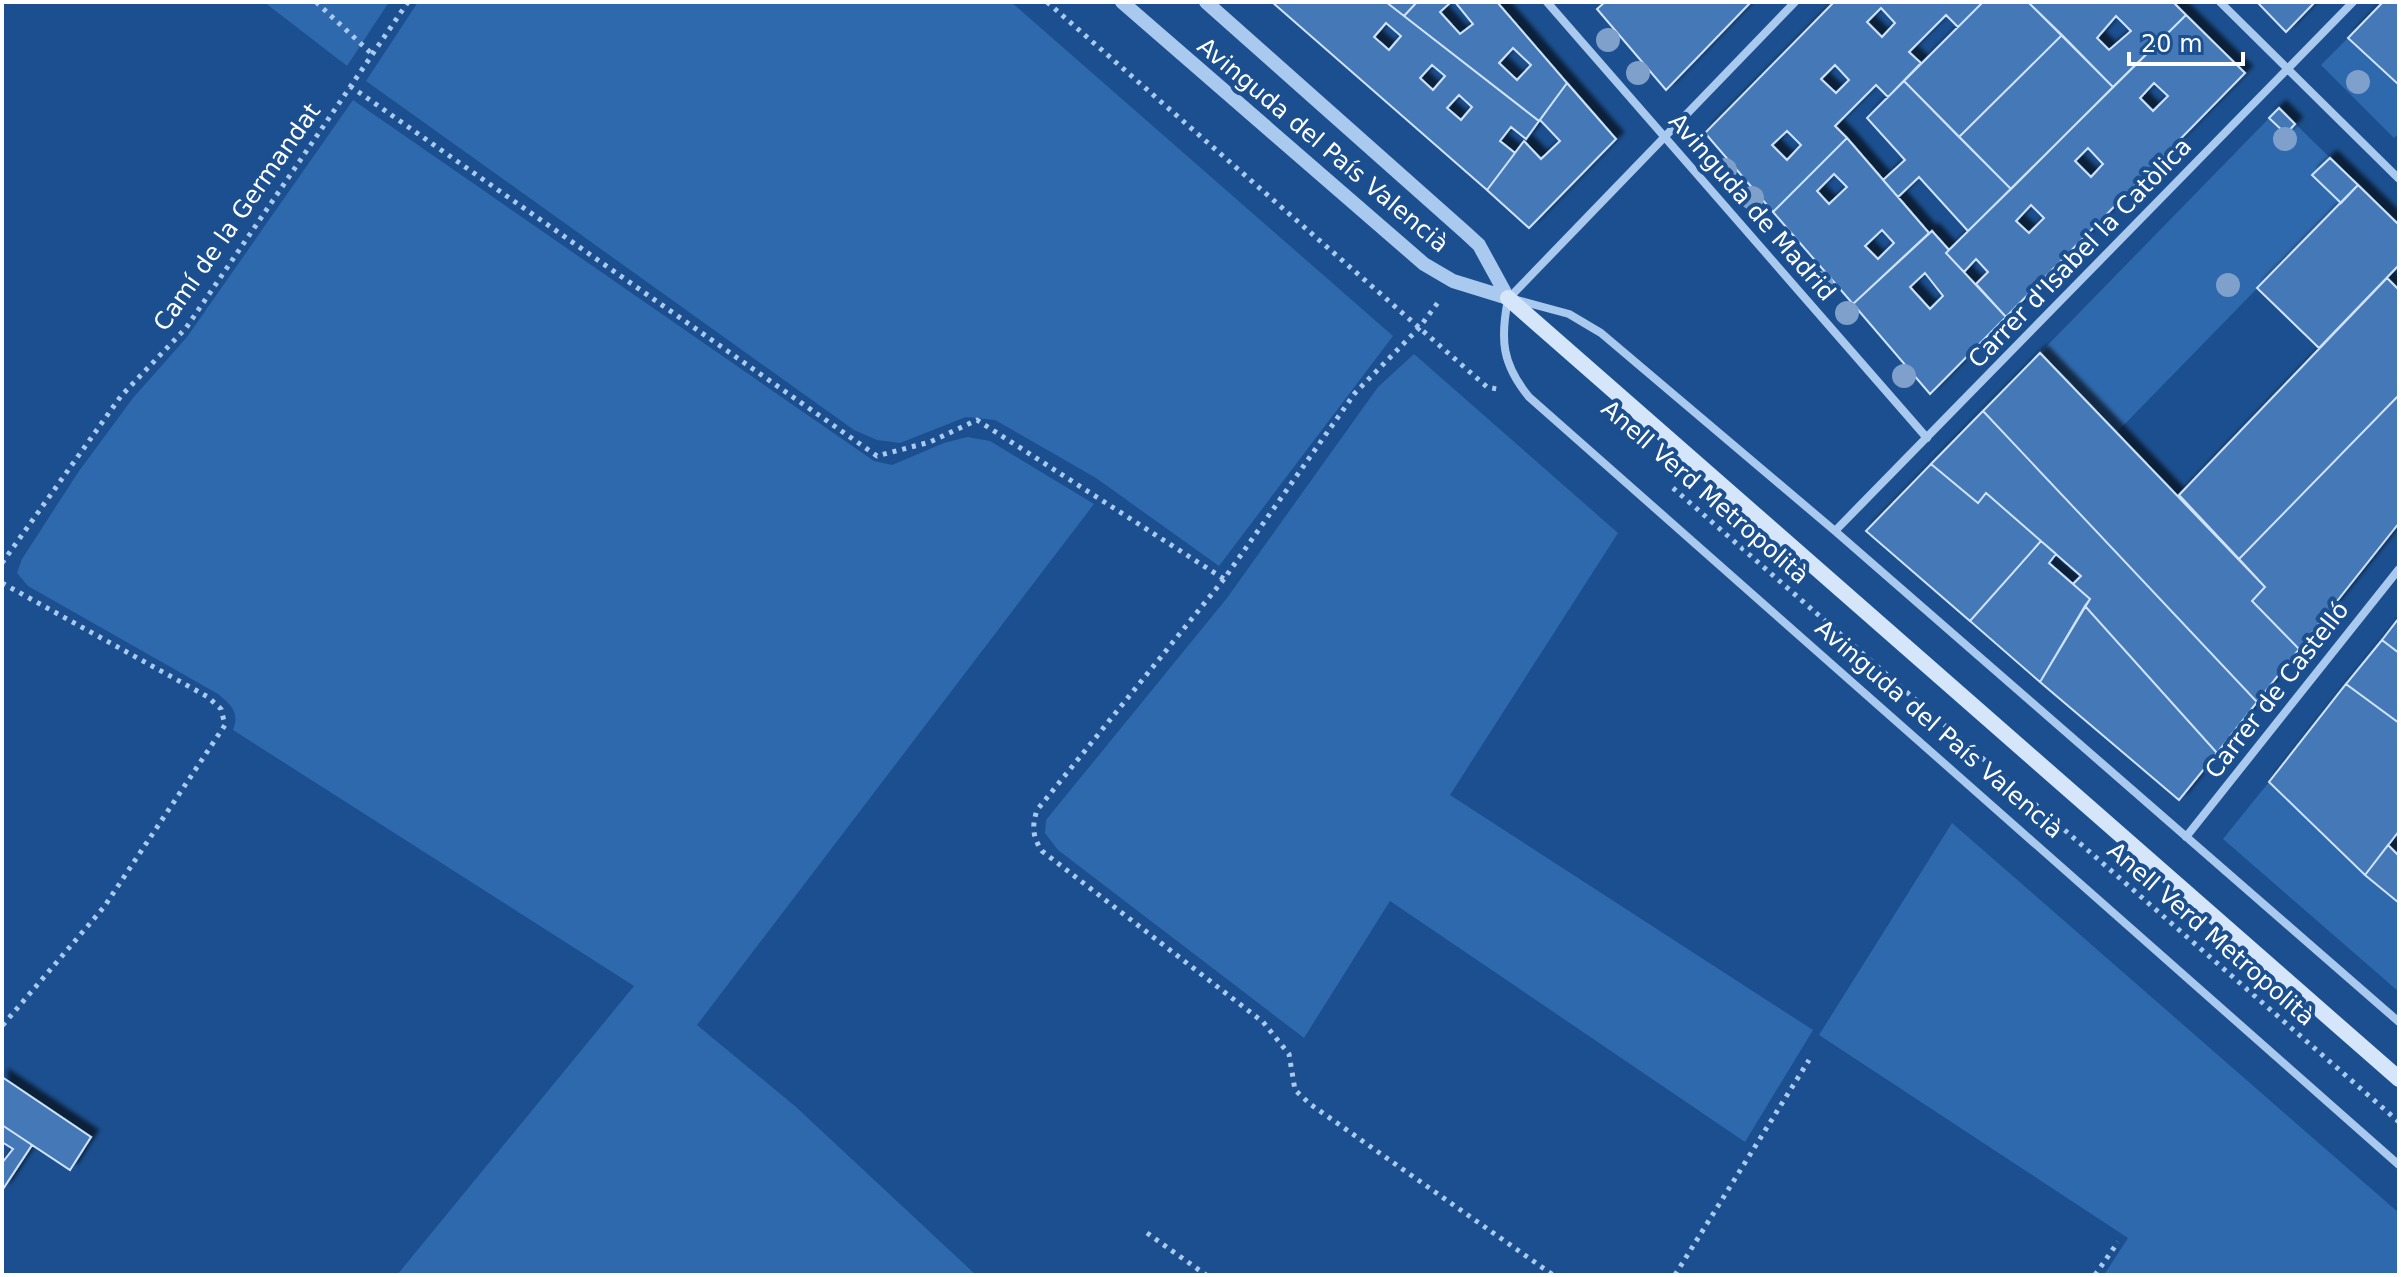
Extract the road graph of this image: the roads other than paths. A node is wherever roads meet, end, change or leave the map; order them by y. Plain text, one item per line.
1 (1122, 2) edge
2 (1206, 2) edge
3 (1547, 2) edge
4 (1795, 2) edge
5 (2220, 2) edge
6 (2353, 2) edge
7 (2287, 70) junction
8 (1664, 137) junction
9 (2399, 179) edge
10 (1508, 298) junction
11 (1927, 438) junction
12 (1835, 531) junction
13 (2399, 569) edge
14 (2186, 837) junction
15 (2399, 1022) edge
16 (2399, 1079) edge
17 (2399, 1165) edge

1 - 10 street, Avinguda del País Valencià
2 - 10 street, Avinguda del País Valencià
3 - 8 street, Avinguda de Madrid
4 - 8 street
5 - 7 street
6 - 7 street, Carrer d'Isabel la Catòlica
7 - 9 street
7 - 11 street, Carrer d'Isabel la Catòlica
8 - 10 street
8 - 11 street, Avinguda de Madrid
10 - 12 street, Avinguda del País Valencià
10 - 16 main road
10 - 17 street, Avinguda del País Valencià
11 - 12 street, Carrer d'Isabel la Catòlica
12 - 14 street, Avinguda del País Valencià
13 - 14 street, Carrer de Castelló
14 - 15 street, Avinguda del País Valencià

